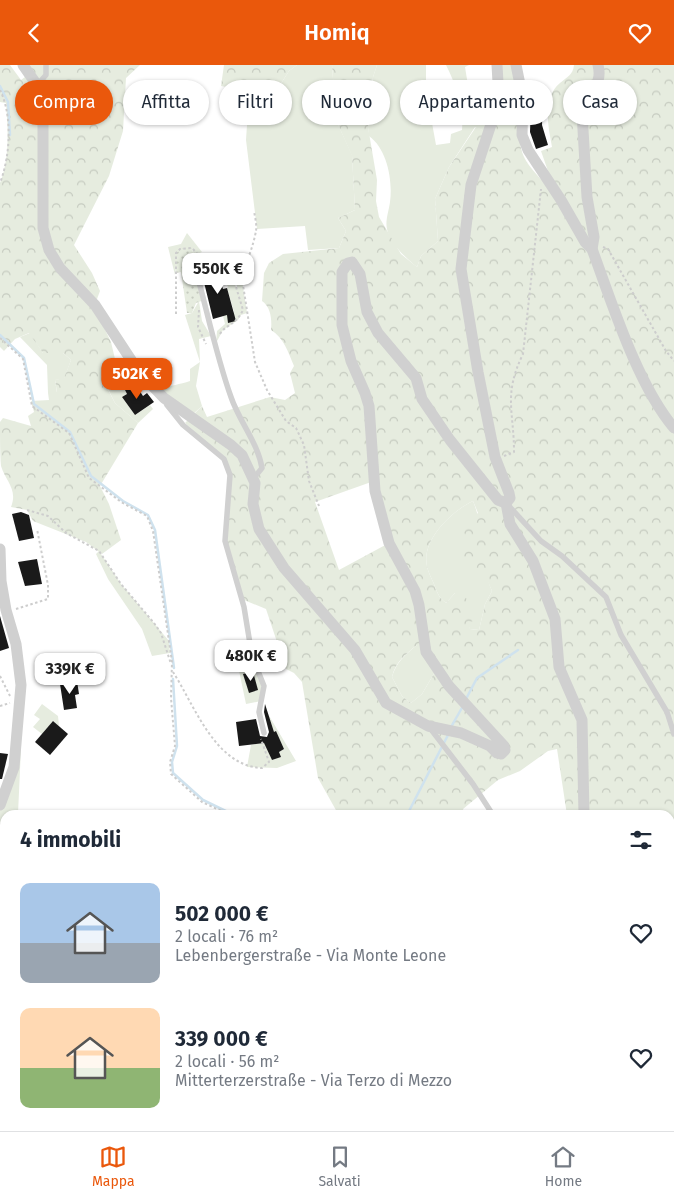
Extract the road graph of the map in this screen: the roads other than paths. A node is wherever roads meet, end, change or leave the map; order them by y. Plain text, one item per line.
1 (23, 65) edge
2 (46, 65) edge
3 (497, 65) edge
4 (516, 65) edge
5 (598, 65) edge
6 (34, 80) edge
7 (42, 80) edge
8 (43, 125) edge
9 (593, 246) junction
10 (208, 265) road end
11 (164, 398) junction
12 (674, 428) edge
13 (253, 479) junction
14 (506, 503) junction
15 (0, 549) edge
16 (428, 726) junction
17 (264, 733) road end
18 (674, 734) edge
19 (0, 805) edge
20 (490, 810) edge
21 (584, 810) edge

1 - 6 street
2 - 7 lane
3 - 14 street
4 - 9 street
5 - 9 street
8 - 11 street
9 - 12 street
10 - 13 lane
11 - 13 street
11 - 17 lane
13 - 16 street
14 - 16 street
14 - 18 lane
14 - 21 street
15 - 19 street
16 - 20 lane

